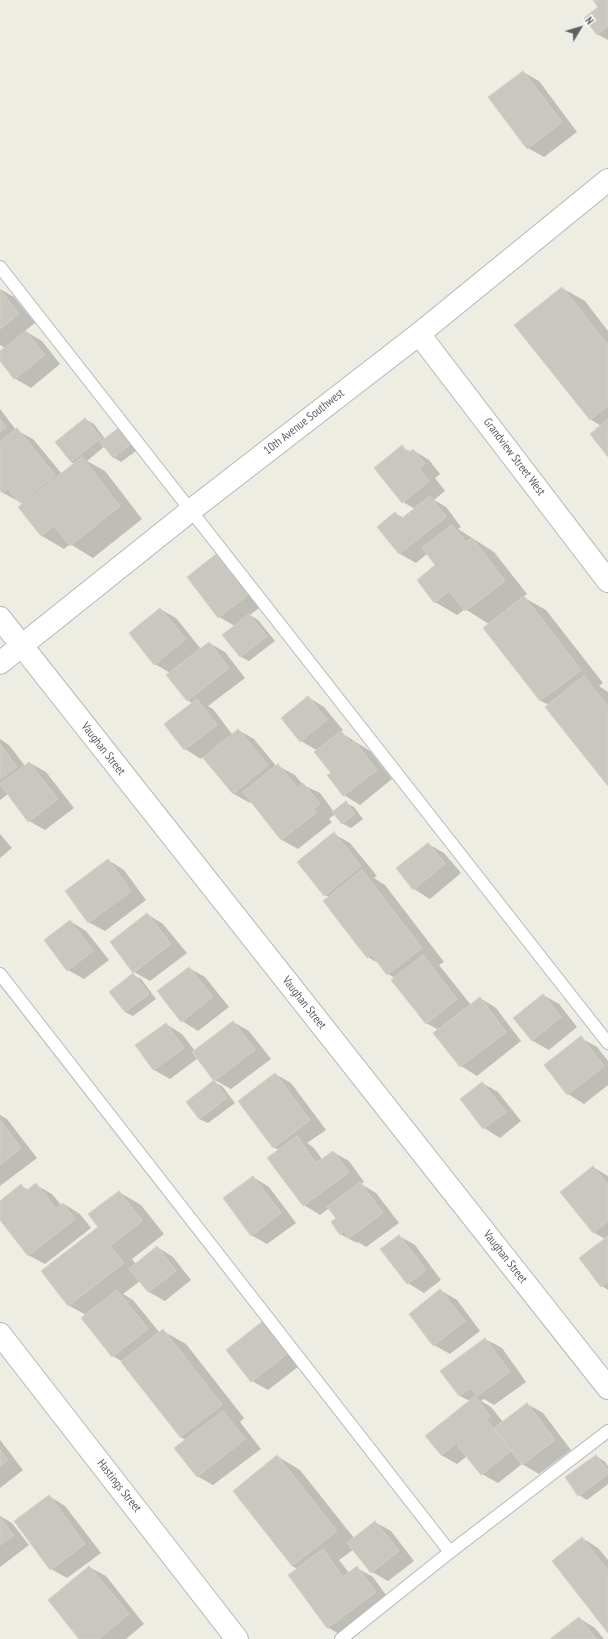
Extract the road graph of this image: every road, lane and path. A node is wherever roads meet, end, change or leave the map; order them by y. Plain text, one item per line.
1 (608, 180) edge
2 (0, 267) edge
3 (419, 334) junction
4 (190, 511) junction
5 (608, 581) edge
6 (0, 618) edge
7 (22, 646) junction
8 (0, 664) edge
9 (0, 974) edge
10 (608, 1043) edge
11 (0, 1334) edge
12 (608, 1388) edge
13 (608, 1431) edge
14 (450, 1552) junction
15 (237, 1639) edge
16 (341, 1639) edge

1 - 3 street, 10th Avenue Southwest
2 - 4 lane
3 - 4 street, 10th Avenue Southwest
3 - 5 street, Grandview Street West
4 - 7 street, 10th Avenue Southwest
4 - 10 lane
6 - 7 street, Vaughan Street
7 - 8 street, 10th Avenue Southwest
7 - 12 street, Vaughan Street
9 - 14 lane
11 - 15 street, Hastings Street
13 - 14 lane
14 - 16 lane

